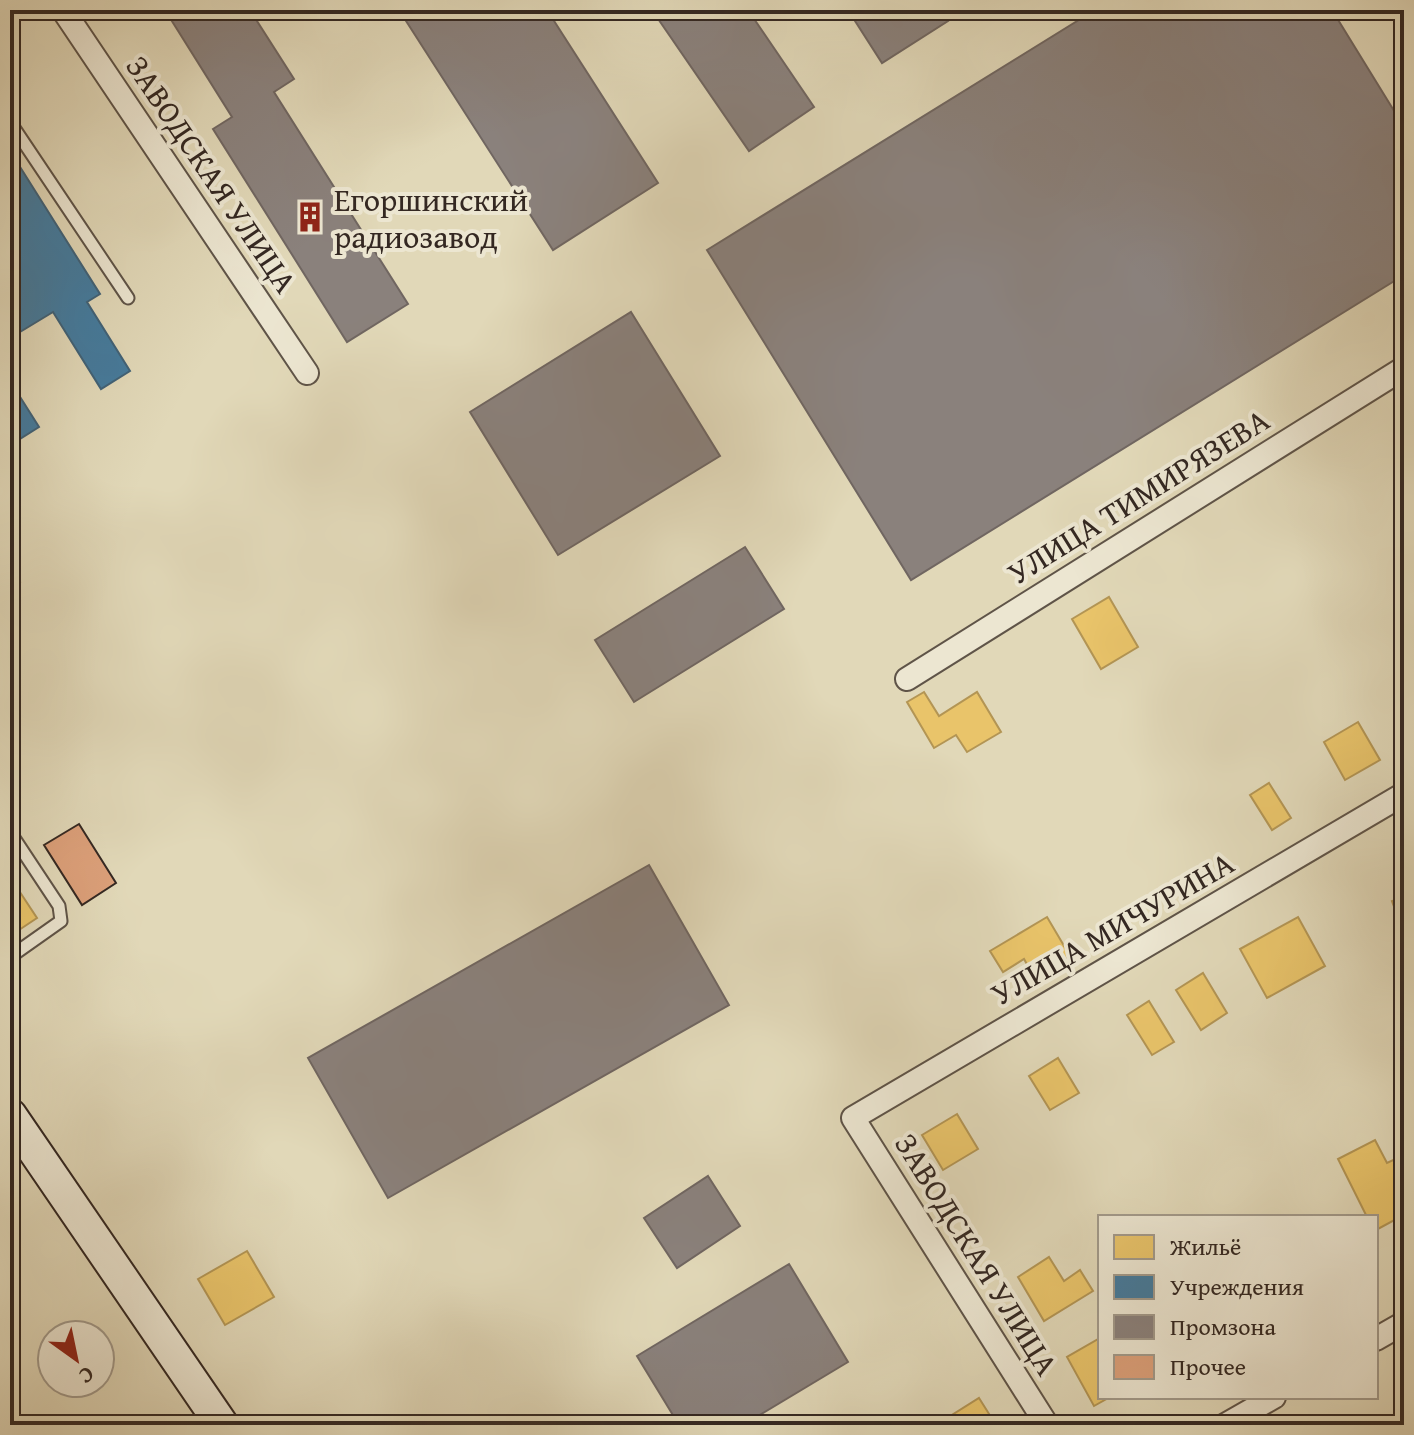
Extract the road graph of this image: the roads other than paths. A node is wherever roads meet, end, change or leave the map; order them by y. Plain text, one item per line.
1 (63, 10) edge
2 (10, 122) edge
3 (128, 298) dead end
4 (1404, 368) edge
5 (307, 373) dead end
6 (907, 679) dead end
7 (1404, 794) edge
8 (10, 832) edge
9 (10, 957) edge
10 (10, 1115) edge
11 (853, 1118) joint
12 (1404, 1323) edge
13 (1378, 1338) edge
14 (1270, 1399) edge
15 (222, 1425) edge
16 (1047, 1425) edge
17 (1225, 1425) edge

1 - 5 street, ЗАВОДСКАЯ УЛИЦА
2 - 3 lane
4 - 6 street, УЛИЦА ТИМИРЯЗЕВА
7 - 11 street, УЛИЦА МИЧУРИНА
8 - 9 lane
10 - 15 street
11 - 16 street, ЗАВОДСКАЯ УЛИЦА
12 - 13 street
14 - 17 street

